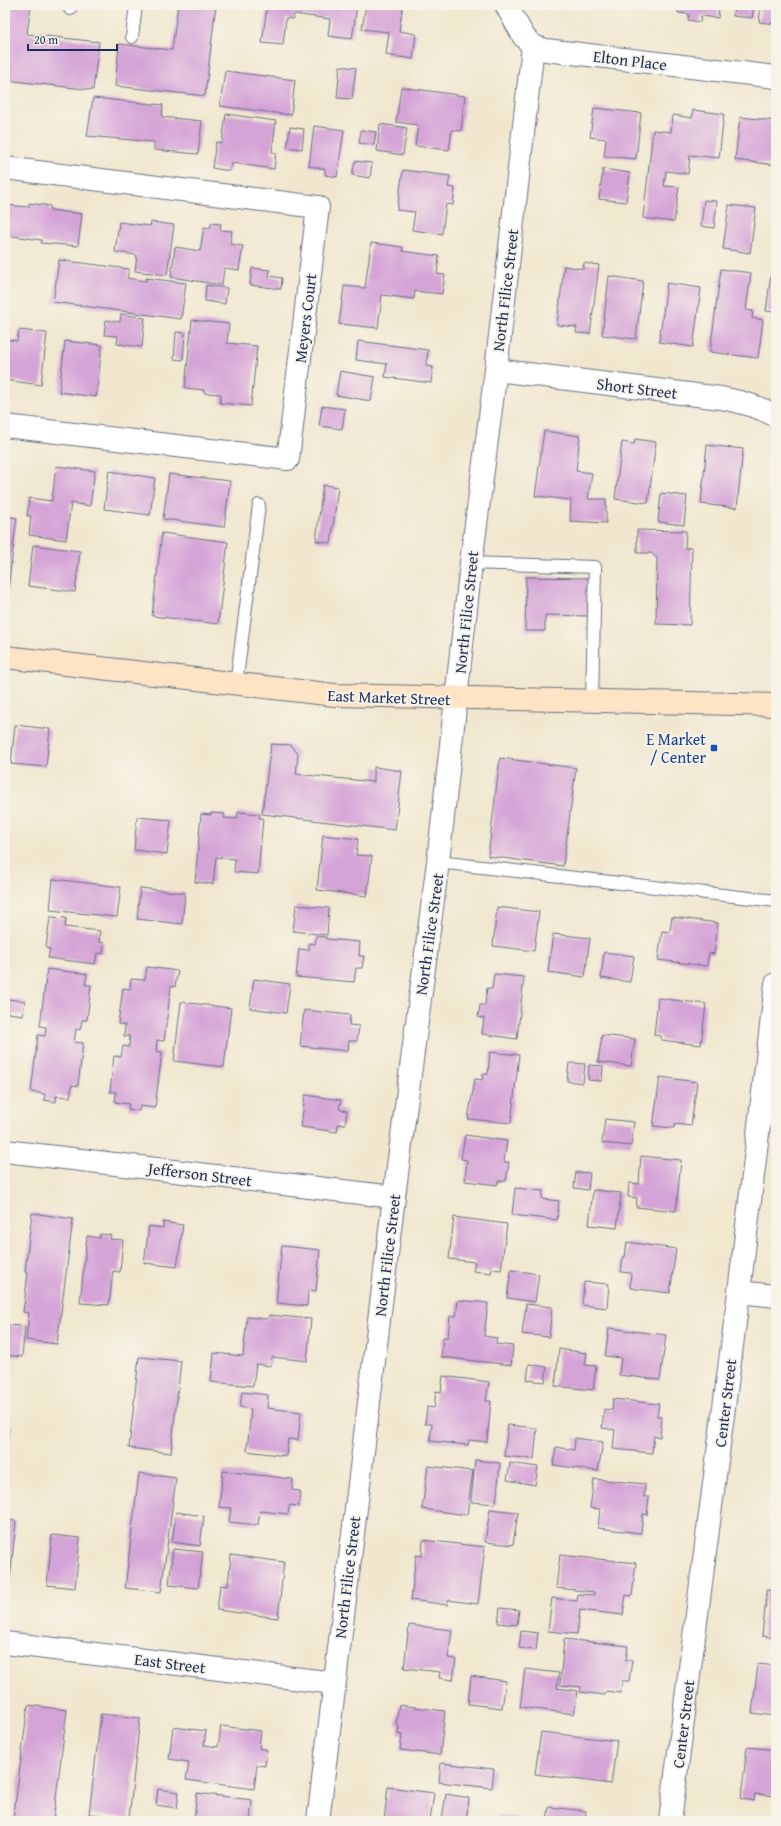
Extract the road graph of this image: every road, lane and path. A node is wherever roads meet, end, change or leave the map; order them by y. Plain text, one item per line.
1 (136, 5) edge
2 (506, 5) edge
3 (132, 37) dead end
4 (533, 46) junction
5 (776, 77) edge
6 (5, 168) edge
7 (496, 370) junction
8 (776, 416) edge
9 (5, 426) edge
10 (259, 505) dead end
11 (471, 563) junction
12 (5, 657) edge
13 (236, 685) junction
14 (457, 699) junction
15 (592, 702) junction
16 (776, 705) edge
17 (438, 862) junction
18 (776, 901) edge
19 (776, 984) edge
20 (5, 1151) edge
21 (394, 1197) junction
22 (739, 1292) junction
23 (776, 1296) edge
24 (5, 1643) edge
25 (334, 1683) junction
26 (318, 1821) edge
27 (670, 1821) edge

1 - 3 lane
2 - 4 street
4 - 5 street, Elton Place
4 - 7 street, North Filice Street
6 - 9 street, Meyers Court
7 - 8 street, Short Street
7 - 11 street, North Filice Street
10 - 13 lane
11 - 14 street, North Filice Street
11 - 15 lane
12 - 13 main road, East Market Street
13 - 14 main road, East Market Street
14 - 15 main road, East Market Street
14 - 17 street, North Filice Street
15 - 16 main road, East Market Street
17 - 18 lane
17 - 21 street, North Filice Street
19 - 22 street, Center Street
20 - 21 street, Jefferson Street
21 - 25 street, North Filice Street
22 - 23 street
22 - 27 street, Center Street
24 - 25 street, East Street
25 - 26 street, North Filice Street

